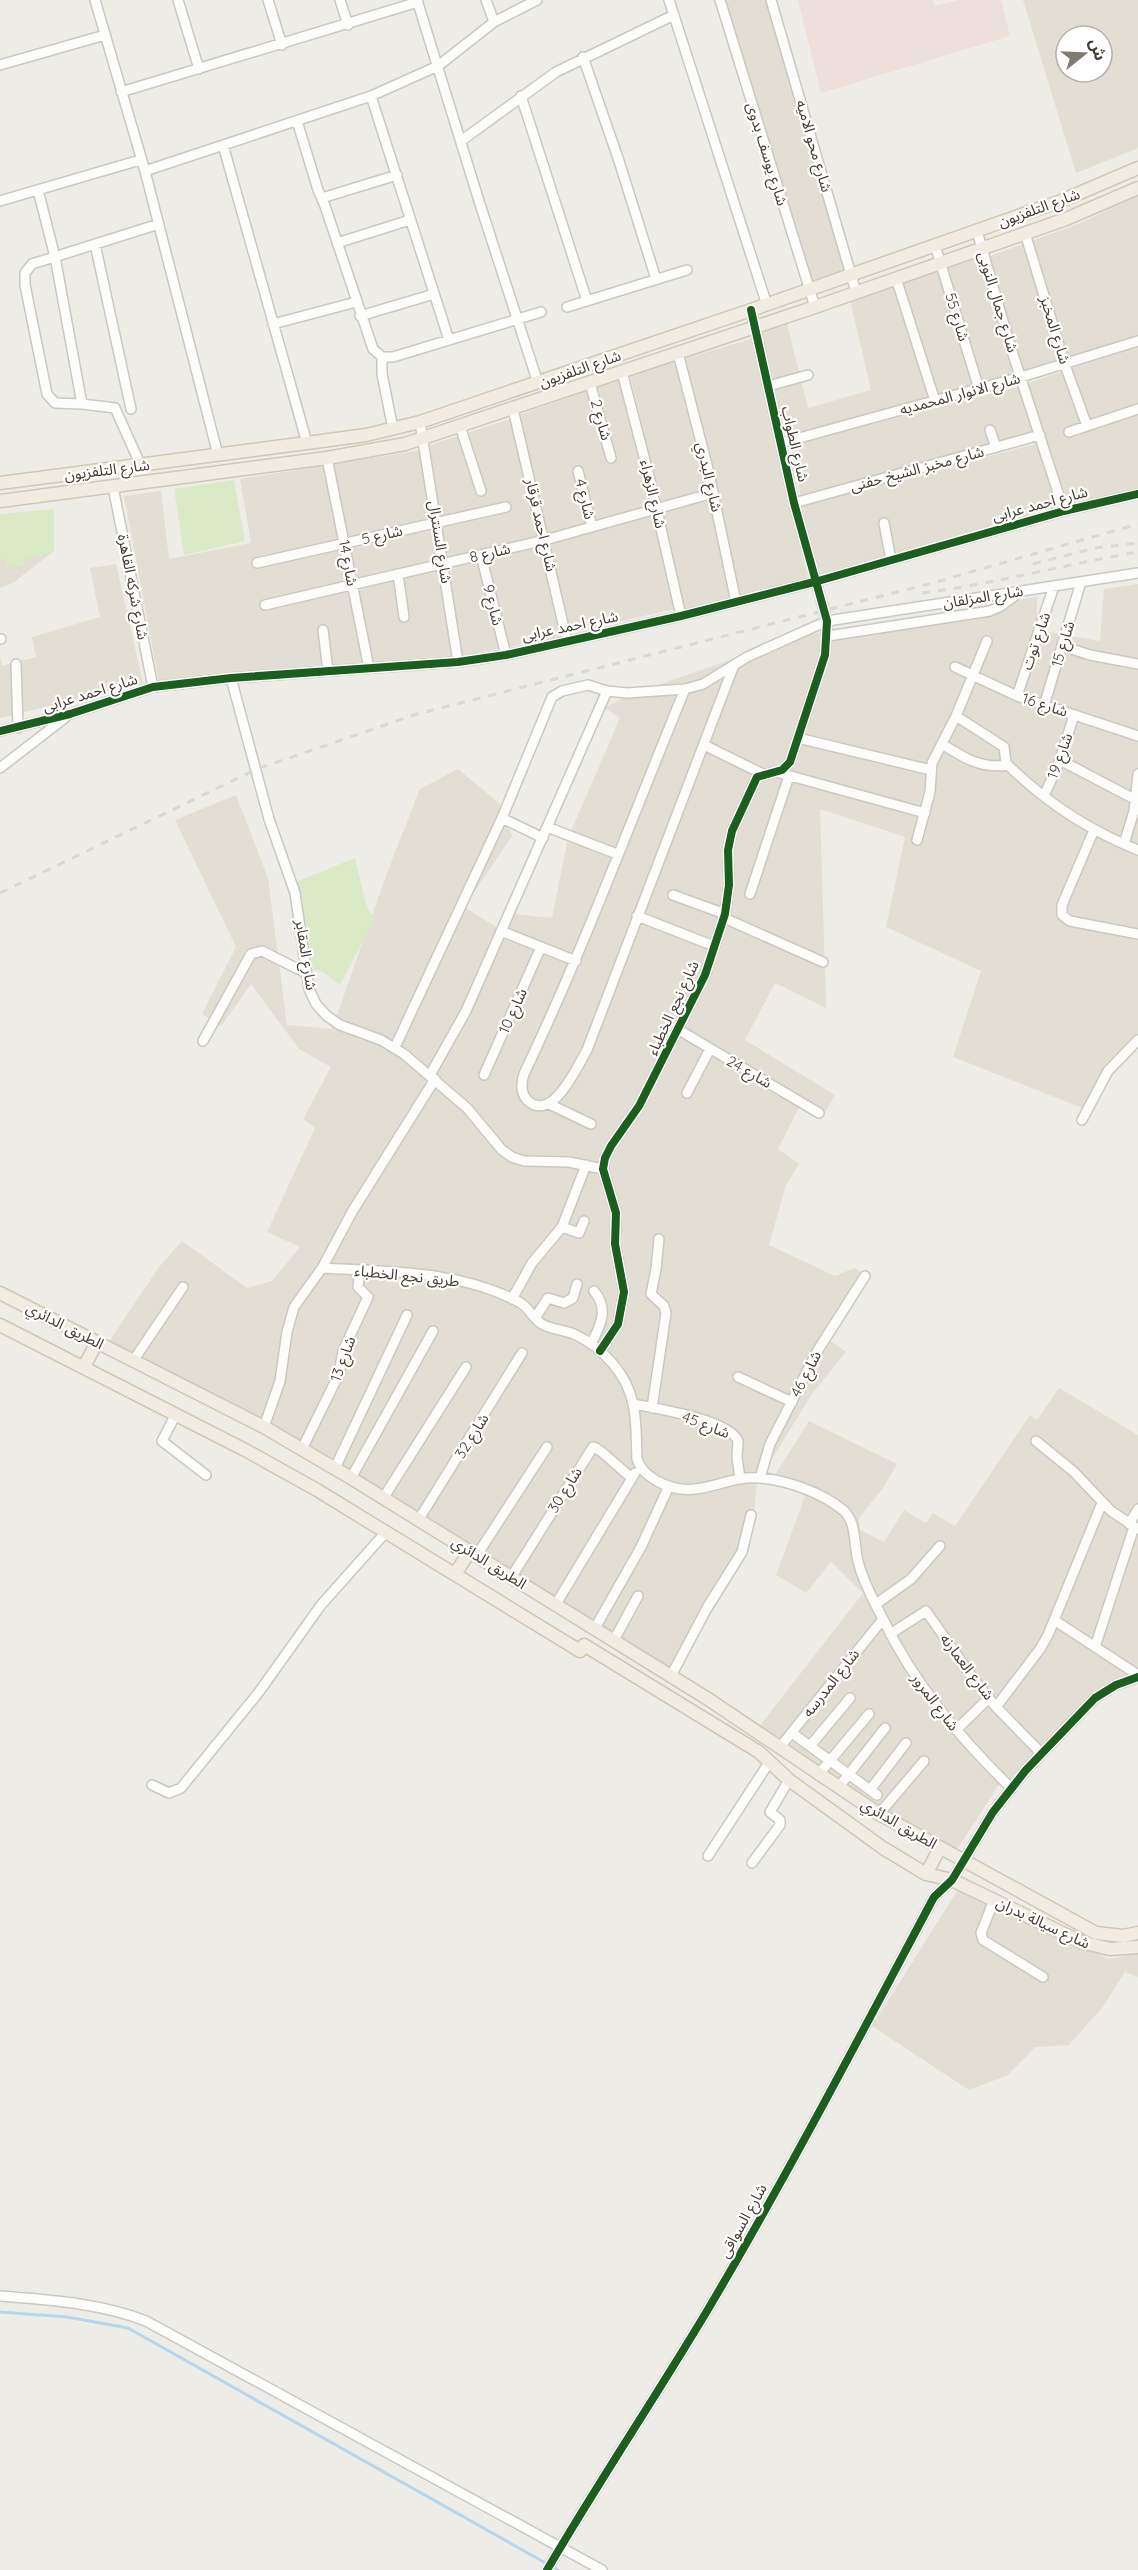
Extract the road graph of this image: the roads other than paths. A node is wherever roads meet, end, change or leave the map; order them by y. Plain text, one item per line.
1 (95, 0) edge
2 (178, 0) edge
3 (268, 0) edge
4 (340, 0) edge
5 (486, 0) edge
6 (537, 0) edge
7 (669, 0) edge
8 (720, 0) edge
9 (771, 0) edge
10 (418, 1) edge
11 (674, 15) junction
12 (494, 22) junction
13 (348, 25) junction
14 (105, 35) junction
15 (282, 45) junction
16 (583, 57) junction
17 (0, 65) edge
18 (438, 66) junction
19 (199, 69) junction
20 (121, 92) junction
21 (371, 96) junction
22 (521, 96) junction
23 (297, 122) junction
24 (460, 141) junction
25 (223, 146) junction
26 (140, 160) junction
27 (1138, 168) edge
28 (145, 171) junction
29 (397, 175) junction
30 (1138, 188) edge
31 (38, 190) junction
32 (322, 198) junction
33 (0, 201) edge
34 (1061, 201) junction
35 (1066, 219) junction
36 (410, 220) junction
37 (159, 224) junction
38 (977, 231) junction
39 (1025, 233) junction
40 (337, 243) junction
41 (95, 244) junction
42 (935, 246) junction
43 (982, 248) junction
44 (55, 257) junction
45 (940, 263) junction
46 (687, 270) dead end
47 (851, 275) junction
48 (896, 278) junction
49 (656, 279) junction
50 (809, 290) junction
51 (856, 292) junction
52 (434, 294) junction
53 (587, 301) junction
54 (356, 303) junction
55 (767, 305) junction
56 (567, 307) dead end
57 (815, 307) junction
58 (751, 310) junction
59 (541, 312) dead end
60 (360, 316) junction
61 (517, 319) junction
62 (273, 324) junction
63 (755, 327) junction
64 (449, 340) junction
65 (1138, 341) edge
66 (678, 353) junction
67 (382, 357) junction
68 (1065, 365) junction
69 (622, 372) junction
70 (808, 375) dead end
71 (1021, 378) junction
72 (538, 383) junction
73 (590, 383) junction
74 (768, 386) junction
75 (979, 389) junction
76 (935, 401) junction
77 (82, 404) junction
78 (131, 409) dead end
79 (513, 409) junction
80 (1138, 409) edge
81 (420, 422) junction
82 (460, 426) junction
83 (1087, 426) junction
84 (393, 429) junction
85 (990, 430) dead end
86 (1069, 432) dead end
87 (366, 435) junction
88 (1040, 435) junction
89 (423, 439) junction
90 (307, 443) junction
91 (781, 443) junction
92 (996, 447) junction
93 (369, 452) junction
94 (218, 455) junction
95 (327, 458) junction
96 (611, 458) dead end
97 (141, 466) junction
98 (578, 471) dead end
99 (0, 483) edge
100 (113, 487) junction
101 (481, 491) dead end
102 (713, 493) junction
103 (1138, 494) edge
104 (0, 501) edge
105 (794, 503) junction
106 (506, 507) dead end
107 (656, 509) junction
108 (1064, 511) junction
109 (437, 522) junction
110 (884, 523) dead end
111 (591, 527) junction
112 (544, 540) junction
113 (344, 543) junction
114 (481, 555) junction
115 (891, 560) junction
116 (257, 563) dead end
117 (444, 563) junction
118 (1138, 573) edge
119 (398, 574) junction
120 (818, 581) junction
121 (1081, 582) junction
122 (352, 585) junction
123 (1054, 586) junction
124 (1022, 591) junction
125 (736, 602) junction
126 (265, 605) dead end
127 (404, 616) dead end
128 (681, 616) junction
129 (828, 621) junction
130 (323, 630) dead end
131 (828, 636) junction
132 (567, 641) junction
133 (987, 641) dead end
134 (1062, 646) junction
135 (506, 655) junction
136 (458, 662) junction
137 (16, 664) dead end
138 (1138, 664) edge
139 (734, 665) junction
140 (955, 667) dead end
141 (369, 668) junction
142 (328, 671) junction
143 (973, 675) junction
144 (231, 678) junction
145 (153, 687) junction
146 (685, 689) junction
147 (607, 691) junction
148 (1017, 696) junction
149 (1044, 706) junction
150 (70, 714) junction
151 (1074, 715) junction
152 (956, 716) junction
153 (18, 728) junction
154 (0, 731) edge
155 (1138, 736) edge
156 (798, 738) junction
157 (942, 744) junction
158 (704, 745) junction
159 (1060, 760) junction
160 (1008, 765) junction
161 (0, 768) edge
162 (931, 770) junction
163 (776, 772) junction
164 (763, 774) junction
165 (1138, 774) edge
166 (789, 776) junction
167 (1044, 796) junction
168 (1137, 801) edge
169 (925, 813) junction
170 (502, 818) junction
171 (547, 827) junction
172 (1094, 830) junction
173 (543, 838) junction
174 (917, 840) dead end
175 (1124, 844) junction
176 (1138, 850) edge
177 (617, 854) junction
178 (750, 894) dead end
179 (674, 895) dead end
180 (637, 916) junction
181 (724, 916) junction
182 (501, 931) junction
183 (1138, 934) edge
184 (714, 946) junction
185 (541, 947) junction
186 (576, 961) junction
187 (823, 962) dead end
188 (306, 973) junction
189 (678, 1030) junction
190 (1138, 1040) edge
191 (203, 1041) dead end
192 (395, 1047) junction
193 (710, 1049) junction
194 (484, 1075) dead end
195 (433, 1077) junction
196 (687, 1093) dead end
197 (549, 1104) junction
198 (819, 1113) dead end
199 (1082, 1120) dead end
200 (591, 1125) dead end
201 (586, 1165) junction
202 (603, 1169) junction
203 (584, 1221) dead end
204 (562, 1227) junction
205 (659, 1239) dead end
206 (322, 1268) junction
207 (360, 1270) junction
208 (865, 1276) dead end
209 (578, 1284) dead end
210 (183, 1287) dead end
211 (594, 1291) dead end
212 (0, 1293) edge
213 (512, 1299) junction
214 (407, 1315) dead end
215 (535, 1318) junction
216 (0, 1325) edge
217 (433, 1331) dead end
218 (97, 1342) junction
219 (591, 1344) junction
220 (600, 1351) junction
221 (522, 1353) dead end
222 (133, 1361) junction
223 (84, 1367) junction
224 (465, 1368) dead end
225 (738, 1377) dead end
226 (792, 1402) junction
227 (633, 1404) junction
228 (652, 1408) junction
229 (176, 1414) junction
230 (264, 1427) junction
231 (1036, 1441) dead end
232 (547, 1447) dead end
233 (302, 1449) junction
234 (639, 1466) junction
235 (335, 1468) junction
236 (206, 1475) dead end
237 (351, 1478) junction
238 (632, 1478) junction
239 (760, 1478) junction
240 (740, 1479) junction
241 (669, 1486) junction
242 (384, 1497) junction
243 (1102, 1503) junction
244 (1138, 1509) edge
245 (751, 1515) dead end
246 (419, 1519) junction
247 (1134, 1527) edge
248 (386, 1532) junction
249 (940, 1546) dead end
250 (473, 1553) junction
251 (456, 1574) junction
252 (512, 1576) junction
253 (638, 1596) dead end
254 (556, 1604) junction
255 (876, 1604) junction
256 (883, 1619) junction
257 (1054, 1620) junction
258 (595, 1628) junction
259 (890, 1634) junction
260 (614, 1640) junction
261 (1095, 1647) junction
262 (671, 1676) junction
263 (1138, 1676) edge
264 (850, 1698) dead end
265 (989, 1698) junction
266 (996, 1707) junction
267 (868, 1714) dead end
268 (885, 1728) dead end
269 (956, 1730) junction
270 (792, 1732) junction
271 (906, 1743) dead end
272 (810, 1746) junction
273 (780, 1748) junction
274 (1041, 1753) junction
275 (771, 1761) junction
276 (830, 1761) junction
277 (924, 1761) dead end
278 (848, 1774) junction
279 (818, 1775) junction
280 (789, 1780) junction
281 (152, 1785) dead end
282 (838, 1788) junction
283 (1011, 1788) junction
284 (879, 1814) junction
285 (940, 1848) junction
286 (708, 1856) dead end
287 (963, 1860) junction
288 (752, 1863) dead end
289 (926, 1874) junction
290 (952, 1880) junction
291 (994, 1900) junction
292 (1138, 1932) edge
293 (1138, 1947) edge
294 (1043, 1977) dead end
295 (0, 2296) edge
296 (560, 2548) junction
297 (547, 2570) edge
298 (602, 2570) edge

1 - 14 street
2 - 19 street
3 - 15 street
4 - 13 street
5 - 12 street
6 - 12 street
7 - 11 street
8 - 50 street, شارع يوسف بدوى
9 - 47 street, شارع محو الاميه
10 - 13 street
10 - 18 street
11 - 16 street
11 - 55 street
12 - 18 street
13 - 15 street
14 - 17 street
14 - 20 street
15 - 19 street
16 - 22 street
16 - 49 street
18 - 21 street
18 - 24 street
19 - 20 street
20 - 26 street
21 - 23 street
21 - 29 street
22 - 24 street
22 - 53 street
23 - 25 street
23 - 32 street
24 - 61 street
25 - 28 street
25 - 62 street
26 - 28 street
26 - 31 street
27 - 34 main road, شارع التلفزيون
28 - 37 street
29 - 32 street
29 - 36 street
30 - 35 main road, شارع التلفزيون
31 - 33 street
31 - 44 street
32 - 40 street
34 - 35 main road
34 - 38 main road, شارع التلفزيون
35 - 39 main road, شارع التلفزيون
36 - 40 street
36 - 52 street
37 - 41 street
37 - 94 street
38 - 42 main road, شارع التلفزيون
38 - 43 street, شارع جمال النوبى
39 - 43 main road, شارع التلفزيون
39 - 68 street, شارع المخبز
40 - 54 street
41 - 44 street
41 - 78 street
42 - 45 street, شارع 55
42 - 47 main road, شارع التلفزيون
43 - 45 main road, شارع التلفزيون
43 - 71 street, شارع جمال النوبى
44 - 77 street
44 - 77 street
45 - 48 main road, شارع التلفزيون
45 - 75 street, شارع 55
46 - 49 street
47 - 50 main road, شارع التلفزيون
47 - 51 street, شارع محو الاميه
48 - 51 main road, شارع التلفزيون
48 - 76 street
49 - 53 street
50 - 55 main road, شارع التلفزيون
50 - 57 street, شارع يوسف بدوى
51 - 57 main road, شارع التلفزيون
52 - 60 street
52 - 64 street
53 - 56 street
54 - 60 street
54 - 62 street
55 - 58 main road, شارع التلفزيون
57 - 63 main road, شارع التلفزيون
58 - 63 street, شارع الطواب
58 - 72 main road, شارع التلفزيون
59 - 61 street
60 - 67 street
61 - 64 street
61 - 72 street
62 - 90 street
63 - 66 main road, شارع التلفزيون
63 - 74 street, شارع الطواب
64 - 67 street
65 - 68 street, شارع الانوار المحمديه
66 - 69 main road, شارع التلفزيون
66 - 102 street, شارع البدري
67 - 84 street
68 - 71 street, شارع الانوار المحمديه
68 - 83 street, شارع المخبز
69 - 73 main road, شارع التلفزيون
69 - 107 street, شارع الزهراء
70 - 74 street
71 - 75 street, شارع الانوار المحمديه
71 - 88 street, شارع جمال النوبى
72 - 81 main road, شارع التلفزيون
73 - 79 main road, شارع التلفزيون
73 - 96 street, شارع 2
74 - 91 street, شارع الطواب
75 - 76 street, شارع الانوار المحمديه
76 - 91 street, شارع الانوار المحمديه
77 - 97 street
79 - 82 main road, شارع التلفزيون
79 - 112 street, شارع احمد قرقار
80 - 83 street
81 - 84 main road, شارع التلفزيون
81 - 89 street, شارع السنترال
82 - 89 main road, شارع التلفزيون
82 - 101 street
83 - 86 street
84 - 87 main road, شارع التلفزيون
85 - 92 street
87 - 90 main road, شارع التلفزيون
87 - 93 main road
88 - 92 street, شارع مخبز الشيخ حفنى
88 - 108 street, شارع جمال النوبى
89 - 93 main road, شارع التلفزيون
89 - 109 street, شارع السنترال
90 - 94 main road, شارع التلفزيون
91 - 105 street, شارع الطواب
92 - 105 street, شارع مخبز الشيخ حفنى
93 - 95 main road, شارع التلفزيون
94 - 97 main road, شارع التلفزيون
95 - 100 main road, شارع التلفزيون
95 - 113 street, شارع 14
97 - 99 main road, شارع التلفزيون
98 - 111 street, شارع 4
100 - 104 main road, شارع التلفزيون
100 - 145 street, شارع شركه القاهرة
102 - 107 street, شارع 8
102 - 125 street, شارع البدري
103 - 108 street, شارع احمد عرابى
105 - 120 street, شارع الطواب
106 - 109 street, شارع 5
107 - 111 street, شارع 8
107 - 128 street, شارع الزهراء
108 - 115 street, شارع احمد عرابى
109 - 113 street, شارع 5
109 - 117 street, شارع السنترال
110 - 115 street
111 - 112 street, شارع 8
112 - 114 street, شارع 8
112 - 132 street, شارع احمد قرقار
113 - 116 street, شارع 5
113 - 122 street, شارع 14
114 - 117 street, شارع 8
114 - 135 street, شارع 9
115 - 120 street, شارع احمد عرابى
117 - 119 street, شارع 8
117 - 136 street, شارع السنترال
118 - 121 street, شارع المزلقان
119 - 122 street, شارع 8
119 - 127 street
120 - 125 street, شارع احمد عرابى
120 - 129 street
121 - 123 street, شارع المزلقان
121 - 134 street, شارع 15
122 - 126 street, شارع 8
122 - 141 street, شارع 14
123 - 124 street, شارع المزلقان
123 - 148 street, شارع توت
124 - 129 street, شارع المزلقان
124 - 131 street
125 - 128 street, شارع احمد عرابى
128 - 132 street, شارع احمد عرابى
129 - 131 street
129 - 139 street, شارع المزلقان
130 - 142 street
131 - 156 street
132 - 135 street, شارع احمد عرابى
133 - 143 street
134 - 138 street
134 - 149 street, شارع 15
135 - 136 street, شارع احمد عرابى
136 - 141 street, شارع احمد عرابى
137 - 153 street
139 - 146 street, شارع المزلقان
139 - 158 street
140 - 143 street, شارع 16
141 - 142 street, شارع احمد عرابى
142 - 144 street, شارع احمد عرابى
143 - 148 street, شارع 16
143 - 152 street
144 - 145 street, شارع احمد عرابى
144 - 188 street, شارع المقابر
145 - 150 street, شارع احمد عرابى
146 - 147 street, شارع المزلقان
146 - 177 street
147 - 170 street, شارع المزلقان
147 - 171 street
148 - 149 street, شارع 16
149 - 151 street, شارع 16
150 - 153 street, شارع احمد عرابى
150 - 161 street
151 - 155 street, شارع 16
151 - 159 street, شارع 19
152 - 157 street
152 - 160 street
153 - 154 street, شارع احمد عرابى
156 - 162 street
156 - 163 street
157 - 160 street
157 - 162 street
158 - 164 street
158 - 180 street
159 - 167 street, شارع 19
159 - 168 street
160 - 167 street
162 - 169 street
163 - 164 street
163 - 166 street
164 - 181 street, شارع نجع الخطباء
165 - 168 street
166 - 169 street
166 - 178 street
167 - 172 street
168 - 175 street
169 - 174 street
170 - 173 street
170 - 192 street
171 - 173 street
171 - 177 street
172 - 175 street
172 - 183 street
173 - 182 street
175 - 176 street
177 - 186 street
179 - 181 street
180 - 184 street
180 - 197 street
181 - 184 street, شارع نجع الخطباء
181 - 187 street
182 - 185 street
182 - 195 street
184 - 189 street, شارع نجع الخطباء
185 - 186 street
185 - 194 street, شارع 10
186 - 197 street
188 - 191 street
188 - 192 street, شارع المقابر
189 - 193 street, شارع 24
189 - 202 street, شارع نجع الخطباء
190 - 199 street
192 - 195 street, شارع المقابر
193 - 196 street
193 - 198 street, شارع 24
195 - 201 street, شارع المقابر
195 - 206 street
197 - 200 street
201 - 202 street, شارع المقابر
201 - 204 street
202 - 220 street
203 - 204 street
204 - 213 street
205 - 228 street
206 - 207 street, طريق نجع الخطباء
206 - 230 street
207 - 213 street, طريق نجع الخطباء
207 - 233 street, شارع 13
208 - 226 street, شارع 46
209 - 215 street
210 - 222 street
211 - 219 street
212 - 218 main road, الطريق الدائري
213 - 215 street, طريق نجع الخطباء
214 - 235 street
215 - 219 street, طريق نجع الخطباء
216 - 223 main road, الطريق الدائري
217 - 237 street
218 - 222 main road, الطريق الدائري
218 - 223 main road
219 - 220 street, طريق نجع الخطباء
220 - 227 street, طريق نجع الخطباء
221 - 246 street, شارع 32
222 - 230 main road, الطريق الدائري
223 - 229 main road, الطريق الدائري
224 - 242 street
225 - 226 street
226 - 239 street, شارع 46
227 - 228 street, شارع 45
227 - 234 street, طريق نجع الخطباء
228 - 240 street, شارع 45
229 - 236 street
229 - 248 main road, الطريق الدائري
230 - 233 main road, الطريق الدائري
231 - 243 street
232 - 250 street
233 - 235 main road, الطريق الدائري
234 - 238 street
234 - 241 street
235 - 237 main road, الطريق الدائري
237 - 242 main road, الطريق الدائري
238 - 252 street, شارع 30
238 - 254 street
239 - 240 street
239 - 255 street
240 - 241 street
241 - 258 street
242 - 246 main road, الطريق الدائري
243 - 247 street
243 - 257 street
244 - 247 street
245 - 262 street
246 - 250 main road, الطريق الدائري
247 - 261 street
248 - 251 main road, الطريق الدائري
248 - 281 street
249 - 255 street
250 - 251 main road
250 - 252 main road, الطريق الدائري
251 - 275 main road, الطريق الدائري
252 - 254 main road, الطريق الدائري
253 - 260 street
254 - 258 main road, الطريق الدائري
255 - 256 street, شارع المرور
256 - 259 street, شارع المرور
256 - 270 street, شارع المدرسه
257 - 261 street
257 - 266 street
258 - 260 main road, الطريق الدائري
259 - 265 street, شارع العمارنه
259 - 269 street, شارع المرور
260 - 262 main road, الطريق الدائري
261 - 263 street
262 - 273 main road, الطريق الدائري
263 - 274 street, شارع السواقى
264 - 272 street
265 - 266 street, شارع العمارنه
265 - 269 street
266 - 274 street, شارع العمارنه
267 - 276 street
268 - 278 street
269 - 283 street, شارع المرور
270 - 272 street
270 - 273 street, شارع المدرسه
271 - 278 street
272 - 276 street
273 - 279 main road, الطريق الدائري
274 - 283 street, شارع السواقى
275 - 280 main road, الطريق الدائري
275 - 286 street
276 - 278 street
276 - 279 street
277 - 284 street
278 - 282 street
279 - 282 main road, الطريق الدائري
280 - 288 street
280 - 289 main road, الطريق الدائري
282 - 284 main road, الطريق الدائري
283 - 287 street, شارع السواقى
284 - 285 main road, الطريق الدائري
285 - 287 main road, الطريق الدائري
285 - 289 main road
287 - 290 street, شارع السواقى
287 - 292 main road, شارع سيالة بدران
289 - 290 main road, الطريق الدائري
290 - 291 main road, شارع سيالة بدران
290 - 296 street, شارع السواقى
291 - 293 main road, شارع سيالة بدران
291 - 294 street
295 - 296 street
296 - 297 street, شارع السواقى
296 - 298 street

